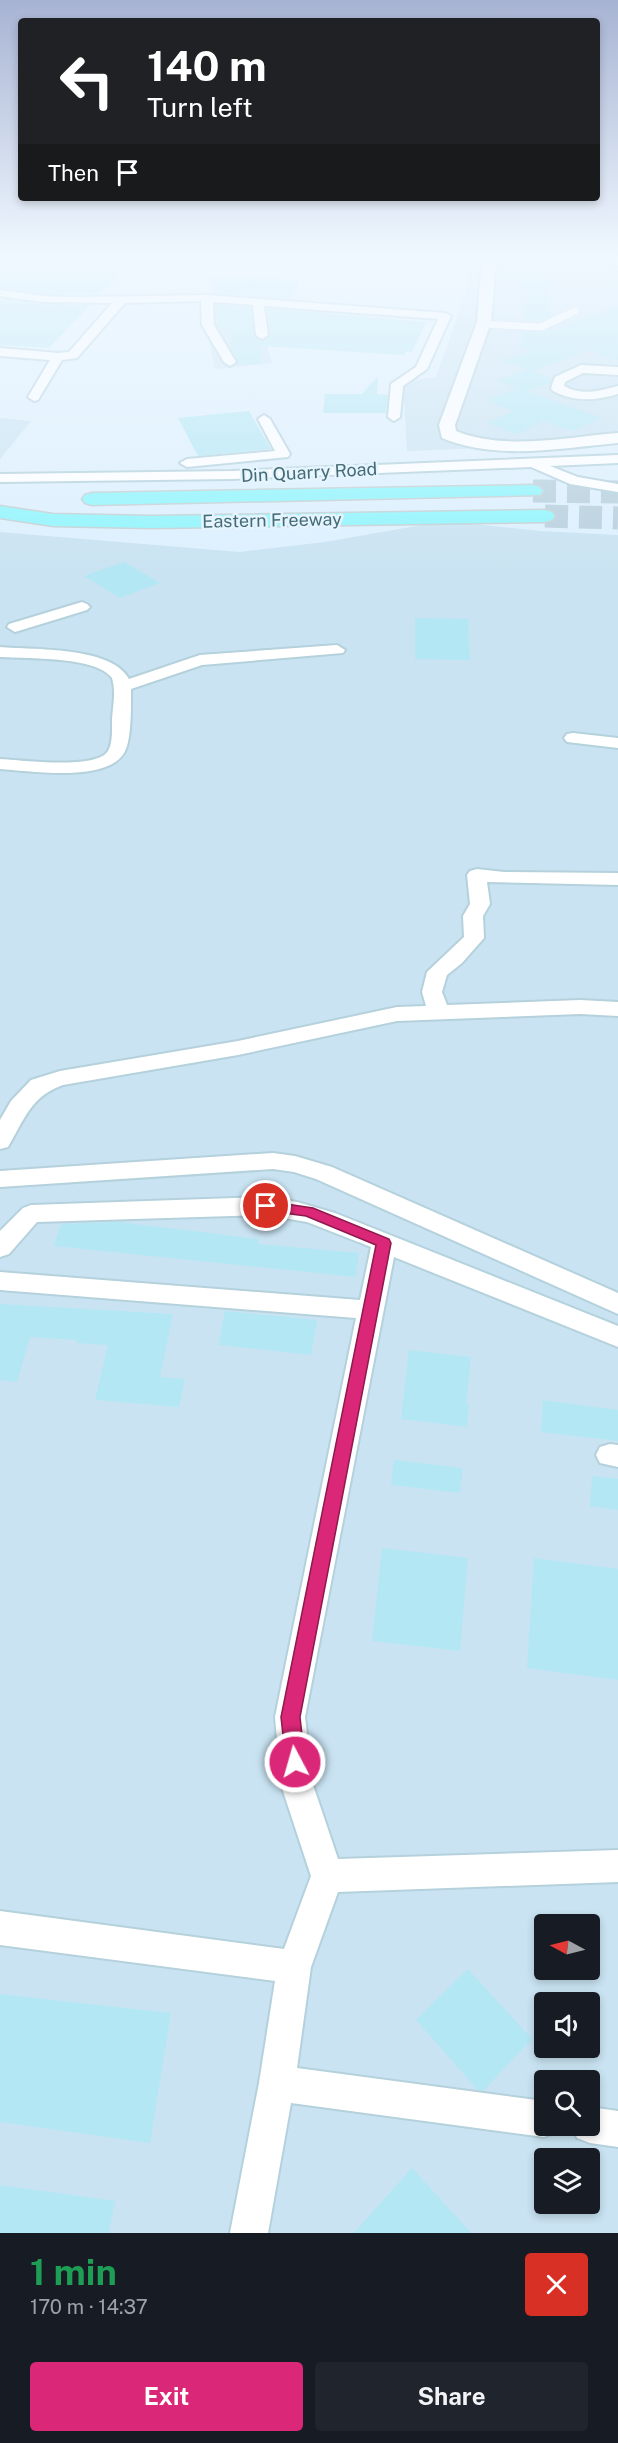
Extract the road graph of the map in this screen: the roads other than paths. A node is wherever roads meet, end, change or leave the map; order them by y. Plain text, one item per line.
1 (54, 363) edge
2 (424, 363) edge
3 (469, 363) edge
4 (618, 371) edge
5 (618, 390) edge
6 (33, 397) dead end
7 (394, 417) dead end
8 (264, 419) dead end
9 (618, 438) edge
10 (618, 459) edge
11 (530, 463) junction
12 (0, 477) edge
13 (141, 478) junction
14 (618, 488) edge
15 (0, 491) edge
16 (533, 491) tunnel mouth
17 (0, 496) edge
18 (73, 499) dead end
19 (0, 513) edge
20 (545, 516) tunnel mouth
21 (0, 517) edge
22 (53, 520) junction
23 (82, 607) dead end
24 (2, 615) dead end
25 (15, 627) junction
26 (337, 650) dead end
27 (0, 651) edge
28 (123, 686) junction
29 (573, 738) dead end
30 (618, 743) edge
31 (0, 764) edge
32 (618, 879) edge
33 (618, 1009) edge
34 (438, 1011) junction
35 (0, 1141) edge
36 (0, 1179) edge
37 (384, 1243) junction
38 (0, 1248) edge
39 (0, 1281) edge
40 (618, 1304) edge
41 (372, 1310) junction
42 (618, 1337) edge
43 (618, 1866) edge
44 (327, 1876) junction
45 (0, 1928) edge
46 (294, 1967) junction
47 (277, 2083) junction
48 (534, 2118) edge
49 (600, 2127) edge
50 (618, 2129) edge
51 (249, 2233) edge

1 - 6 street
2 - 7 street
3 - 9 street
4 - 5 street
8 - 13 street
10 - 11 street, Din Quarry Road
11 - 13 street, Din Quarry Road
11 - 14 street
12 - 13 street, Din Quarry Road
15 - 17 highway
16 - 18 highway, Eastern Freeway
19 - 22 highway, Eastern Freeway
20 - 22 highway, Eastern Freeway
21 - 22 highway
23 - 25 street
24 - 25 street
25 - 27 street
26 - 28 street
27 - 28 street
28 - 31 street
29 - 30 street
32 - 34 street
33 - 34 street
34 - 35 street
36 - 40 street
37 - 38 street
37 - 41 street
37 - 42 street
39 - 41 street
41 - 44 street
43 - 44 street
44 - 46 street
45 - 46 street
46 - 47 street
47 - 48 street
47 - 51 street
49 - 50 street

